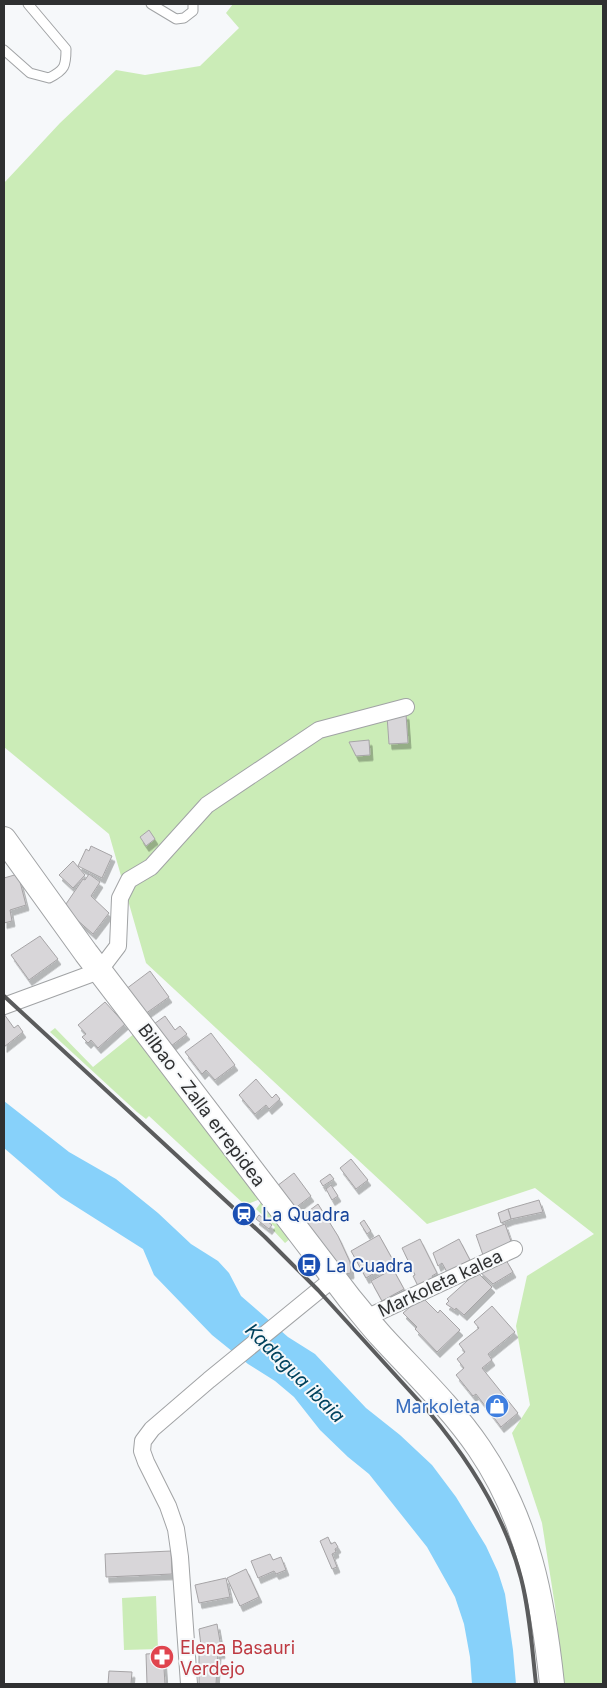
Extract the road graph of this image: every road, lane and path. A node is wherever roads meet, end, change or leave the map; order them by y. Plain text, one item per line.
1 (28, 4) edge
2 (151, 4) edge
3 (193, 4) edge
4 (4, 50) edge
5 (406, 707) dead end
6 (4, 839) edge
7 (100, 971) junction
8 (4, 1006) edge
9 (514, 1249) dead end
10 (334, 1278) junction
11 (366, 1318) junction
12 (189, 1684) edge
13 (552, 1684) edge

1 - 4 lane
2 - 3 lane
5 - 7 street
6 - 7 street, Bilbao - Zalla errepidea
7 - 8 street
7 - 10 street, Bilbao - Zalla errepidea
9 - 11 street, Markoleta kalea
10 - 11 street, Bilbao - Zalla errepidea
10 - 12 street
11 - 13 street, Bilbao - Zalla errepidea

